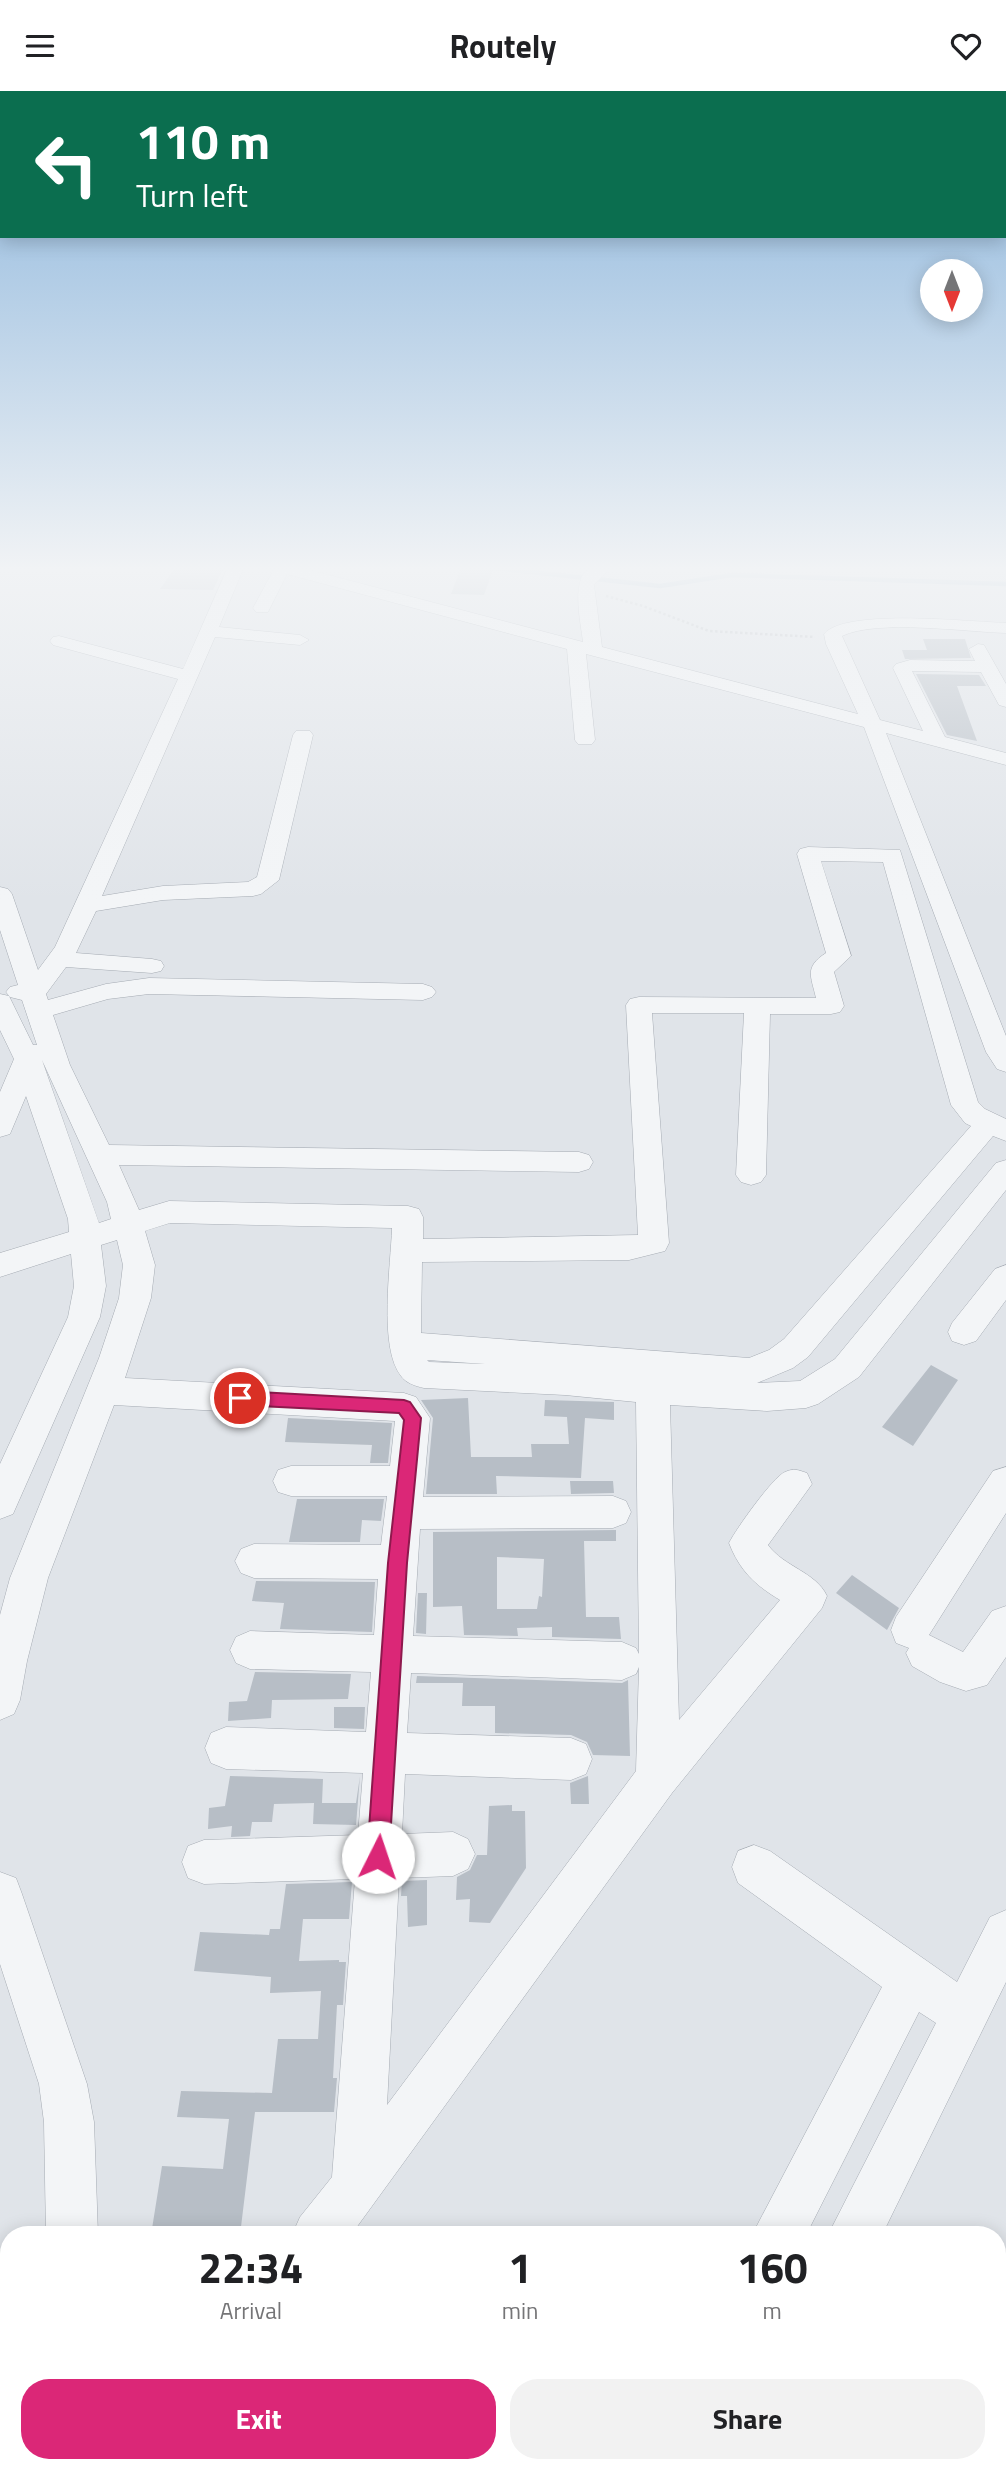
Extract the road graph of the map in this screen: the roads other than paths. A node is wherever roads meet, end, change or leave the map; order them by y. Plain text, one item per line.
1 (188, 678) edge
2 (584, 678) edge
3 (700, 678) edge
4 (851, 678) edge
5 (907, 678) edge
6 (994, 678) edge
7 (1006, 701) edge
8 (872, 723) junction
9 (303, 735) dead end
10 (585, 740) dead end
11 (937, 740) junction
12 (1006, 759) edge
13 (0, 894) edge
14 (86, 906) junction
15 (61, 958) junction
16 (152, 966) dead end
17 (424, 992) dead end
18 (0, 993) edge
19 (37, 1001) junction
20 (0, 1002) edge
21 (757, 1005) junction
22 (995, 1010) edge
23 (49, 1041) junction
24 (27, 1059) junction
25 (1006, 1063) edge
26 (998, 1126) edge
27 (0, 1127) edge
28 (101, 1156) junction
29 (579, 1162) dead end
30 (1006, 1170) edge
31 (751, 1175) dead end
32 (129, 1224) junction
33 (84, 1238) junction
34 (406, 1251) junction
35 (0, 1265) edge
36 (1006, 1277) edge
37 (964, 1332) dead end
38 (404, 1345) junction
39 (103, 1391) junction
40 (653, 1391) junction
41 (291, 1481) dead end
42 (1006, 1482) edge
43 (794, 1484) dead end
44 (406, 1497) junction
45 (0, 1503) edge
46 (613, 1511) dead end
47 (254, 1561) dead end
48 (398, 1563) junction
49 (1006, 1624) edge
50 (250, 1650) dead end
51 (392, 1654) junction
52 (622, 1661) dead end
53 (0, 1700) edge
54 (226, 1748) dead end
55 (385, 1752) junction
56 (571, 1759) dead end
57 (657, 1778) junction
58 (453, 1854) dead end
59 (378, 1857) junction
60 (204, 1862) dead end
61 (754, 1867) dead end
62 (0, 1894) edge
63 (1006, 1933) edge
64 (911, 1980) junction
65 (965, 2014) junction
66 (357, 2187) junction
67 (72, 2226) edge
68 (325, 2226) edge
69 (783, 2226) edge
70 (859, 2226) edge

1 - 14 street
2 - 10 street
3 - 8 street
4 - 8 street
5 - 11 street
6 - 7 street
8 - 11 street
8 - 22 street
9 - 14 street
11 - 12 street
13 - 19 street
14 - 15 street
15 - 16 street
15 - 19 street
17 - 19 street
18 - 19 street
19 - 23 street
20 - 24 street
21 - 26 street
21 - 31 street
21 - 34 street
22 - 25 street
23 - 24 street
23 - 28 street
24 - 27 street
24 - 33 street
26 - 38 street
28 - 29 street
28 - 32 street
30 - 40 street
32 - 33 street
32 - 34 street
32 - 39 street
33 - 35 street
33 - 45 street
34 - 38 street
36 - 37 street
38 - 40 street
39 - 44 street
39 - 53 street
40 - 57 street
41 - 44 street
42 - 49 street
43 - 57 street
44 - 46 street
44 - 48 street
47 - 48 street
48 - 51 street
50 - 51 street
51 - 52 street
51 - 55 street
54 - 55 street
55 - 56 street
55 - 59 street
57 - 66 street
58 - 59 street
59 - 60 street
59 - 66 street
61 - 64 street
62 - 67 street
63 - 65 street
64 - 65 street
64 - 69 street
65 - 70 street
66 - 68 street

